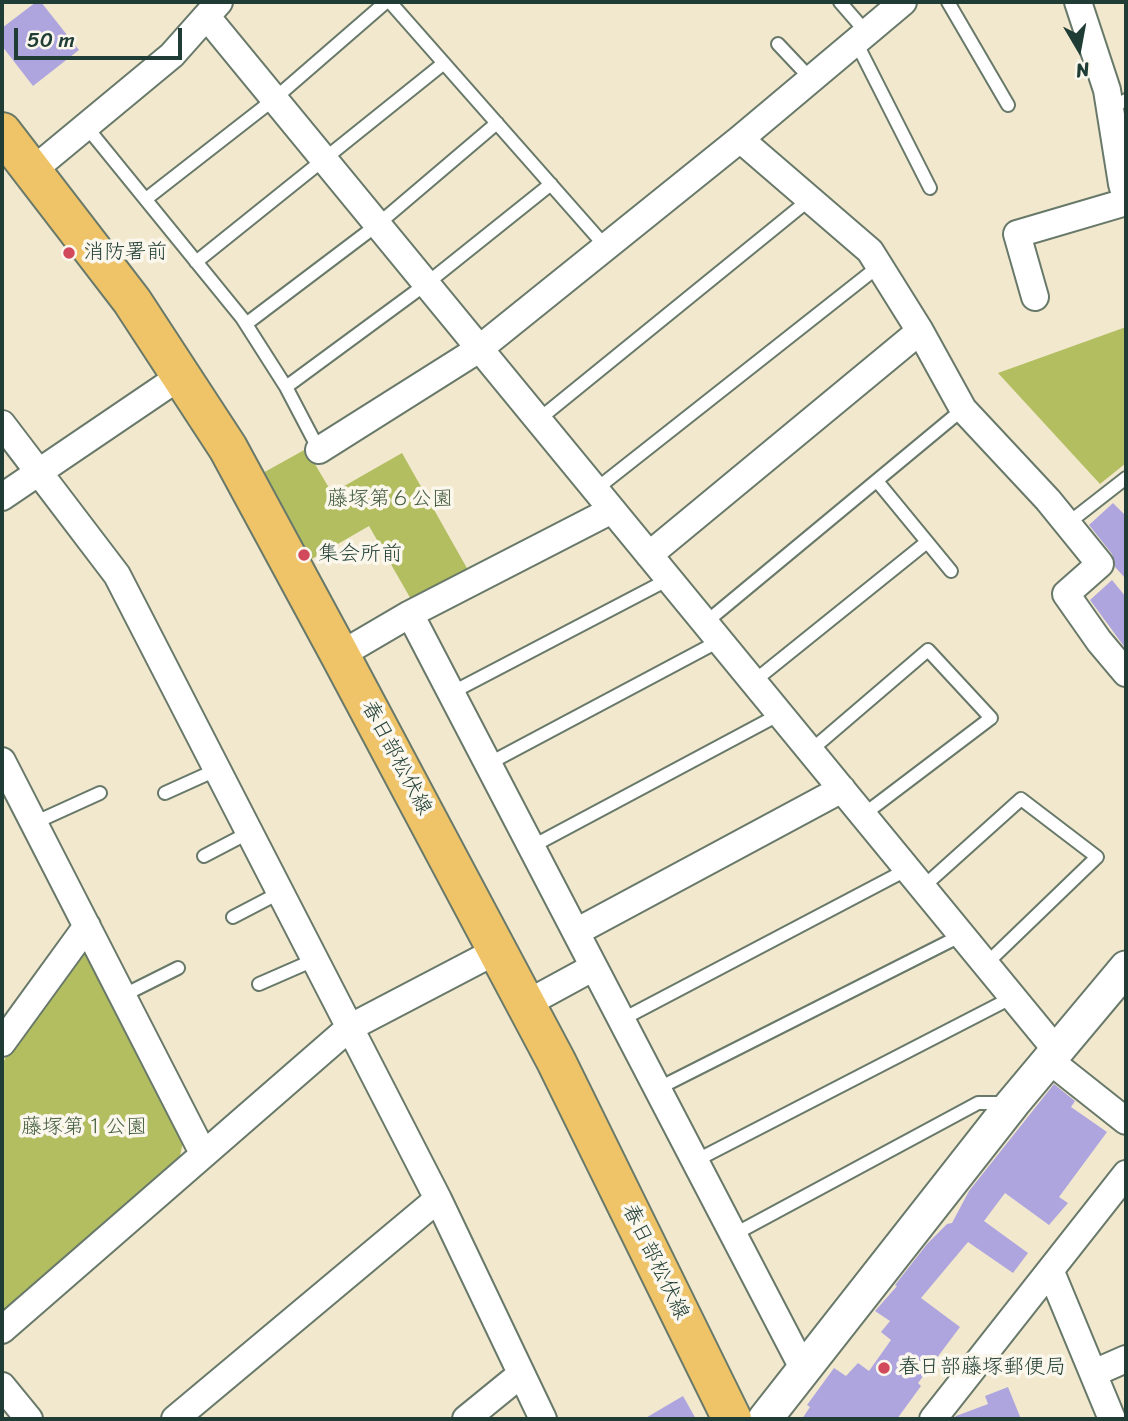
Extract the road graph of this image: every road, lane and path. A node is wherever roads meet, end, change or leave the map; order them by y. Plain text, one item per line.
1 (388, 2) edge
2 (840, 2) edge
3 (903, 2) edge
4 (948, 2) edge
5 (1078, 2) edge
6 (213, 9) edge
7 (861, 37) junction
8 (778, 44) dead end
9 (444, 63) junction
10 (811, 79) junction
11 (274, 100) junction
12 (1118, 104) edge
13 (1008, 105) dead end
14 (497, 123) junction
15 (85, 125) junction
16 (2, 132) edge
17 (740, 139) junction
18 (323, 160) junction
19 (32, 171) junction
20 (551, 184) junction
21 (930, 188) dead end
22 (146, 199) junction
23 (810, 200) junction
24 (1126, 200) edge
25 (377, 225) junction
26 (606, 247) junction
27 (196, 262) junction
28 (880, 266) junction
29 (426, 284) junction
30 (1035, 297) dead end
31 (246, 324) junction
32 (920, 331) junction
33 (479, 349) junction
34 (182, 375) junction
35 (286, 387) junction
36 (963, 409) junction
37 (538, 420) junction
38 (2, 424) edge
39 (319, 450) joint
40 (38, 472) junction
41 (1126, 478) edge
42 (877, 481) junction
43 (595, 490) junction
44 (2, 497) edge
45 (612, 510) junction
46 (1067, 524) junction
47 (927, 542) junction
48 (649, 555) junction
49 (951, 571) dead end
50 (669, 579) junction
51 (410, 614) junction
52 (712, 632) junction
53 (340, 655) junction
54 (1126, 673) edge
55 (753, 682) junction
56 (451, 692) junction
57 (780, 714) junction
58 (810, 751) junction
59 (2, 761) edge
60 (488, 764) junction
61 (216, 770) junction
62 (842, 789) junction
63 (100, 793) dead end
64 (165, 793) dead end
65 (863, 815) junction
66 (34, 823) junction
67 (248, 833) junction
68 (531, 847) junction
69 (204, 856) dead end
70 (915, 878) junction
71 (279, 893) junction
72 (233, 917) dead end
73 (87, 926) junction
74 (576, 932) junction
75 (962, 935) junction
76 (498, 950) junction
77 (314, 960) junction
78 (986, 964) junction
79 (594, 967) junction
80 (178, 968) dead end
81 (1126, 968) edge
82 (259, 984) dead end
83 (122, 996) junction
84 (1013, 997) junction
85 (526, 1004) junction
86 (621, 1020) junction
87 (349, 1028) junction
88 (2, 1043) edge
89 (1053, 1056) junction
90 (657, 1089) junction
91 (1013, 1103) junction
92 (1126, 1121) edge
93 (203, 1153) junction
94 (695, 1161) junction
95 (1126, 1174) edge
96 (438, 1199) junction
97 (733, 1235) junction
98 (1051, 1272) junction
99 (2, 1330) edge
100 (1126, 1359) edge
101 (804, 1370) junction
102 (1094, 1373) junction
103 (520, 1375) junction
104 (2, 1386) edge
105 (29, 1419) edge
106 (175, 1419) edge
107 (466, 1419) edge
108 (543, 1419) edge
109 (732, 1419) edge
110 (766, 1419) edge
111 (933, 1419) edge
112 (1112, 1419) edge

1 - 9 lane
1 - 11 lane
2 - 7 lane
3 - 7 street
4 - 13 lane
5 - 12 street
6 - 11 street
6 - 15 street
7 - 10 street
7 - 21 lane
8 - 10 lane
9 - 14 lane
9 - 18 lane
10 - 17 street
11 - 18 street
11 - 22 lane
12 - 24 street
14 - 20 lane
14 - 25 lane
15 - 19 street
15 - 22 lane
16 - 19 main road, 春日部松伏線
17 - 23 street
17 - 26 street
18 - 25 street
18 - 27 lane
19 - 34 main road, 春日部松伏線
20 - 26 lane
20 - 29 lane
22 - 27 lane
23 - 28 street
23 - 37 lane
24 - 30 street
25 - 29 street
25 - 31 lane
26 - 33 street
27 - 31 lane
28 - 32 street
28 - 43 lane
29 - 33 street
29 - 35 lane
31 - 35 lane
32 - 36 street
32 - 48 street
33 - 37 street
33 - 39 street
34 - 40 street
34 - 53 main road, 春日部松伏線
35 - 39 lane
36 - 42 lane
36 - 46 street
37 - 43 street
38 - 40 street
40 - 44 street
40 - 61 street
41 - 46 lane
42 - 47 lane
42 - 52 lane
43 - 45 street
45 - 48 street
45 - 51 street
46 - 54 street
47 - 49 lane
47 - 55 lane
48 - 50 street
50 - 52 street
50 - 56 lane
51 - 53 street
51 - 56 street
52 - 55 street
52 - 60 lane
53 - 76 main road, 春日部松伏線
55 - 57 street
56 - 60 street
57 - 58 street
57 - 68 lane
58 - 62 street
58 - 65 lane
59 - 66 street
60 - 68 street
61 - 64 lane
61 - 67 street
62 - 65 street
62 - 74 street
63 - 66 lane
65 - 70 street
66 - 73 street
67 - 69 lane
67 - 71 street
68 - 74 street
70 - 75 street
70 - 78 lane
70 - 86 lane
71 - 72 lane
71 - 77 street
73 - 83 street
73 - 88 street
74 - 79 street
75 - 78 street
75 - 90 lane
76 - 85 main road, 春日部松伏線
76 - 87 street
77 - 82 lane
77 - 87 street
78 - 84 street
79 - 85 street
79 - 86 street
80 - 83 lane
81 - 89 street
83 - 93 street
84 - 89 street
84 - 94 lane
85 - 109 main road, 春日部松伏線
86 - 90 street
87 - 93 street
87 - 96 street
89 - 91 street
89 - 92 street
90 - 94 street
91 - 97 lane
91 - 101 street
93 - 99 street
94 - 97 street
95 - 98 street
96 - 103 street
96 - 106 street
97 - 101 street
98 - 102 street
98 - 111 street
100 - 102 street
101 - 110 street
102 - 112 street
103 - 107 street
103 - 108 street
104 - 105 street

